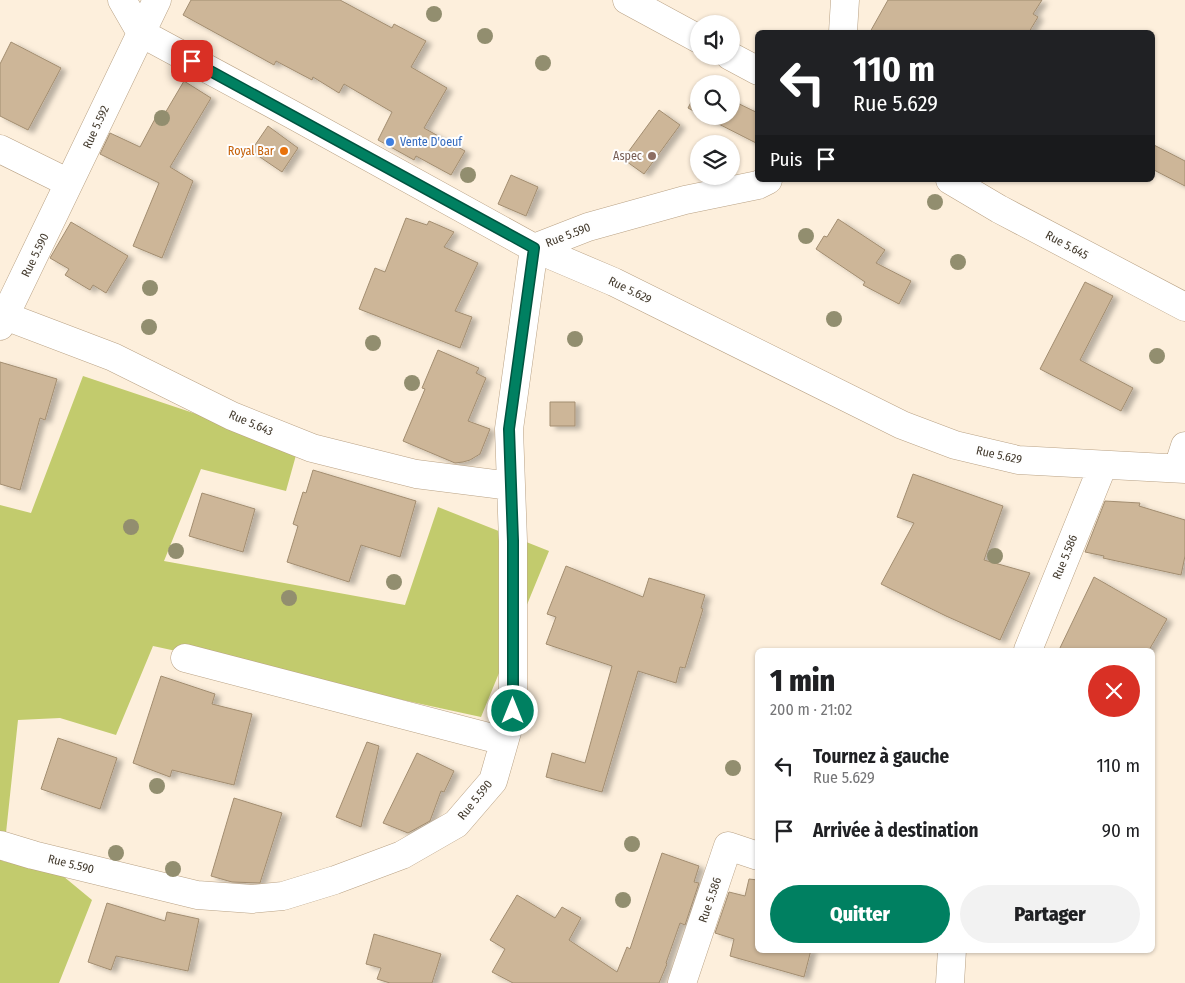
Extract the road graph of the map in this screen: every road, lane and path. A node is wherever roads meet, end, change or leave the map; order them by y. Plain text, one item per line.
1 (122, 0) edge
2 (157, 0) edge
3 (627, 0) edge
4 (845, 0) edge
5 (843, 30) edge
6 (141, 34) junction
7 (690, 34) edge
8 (740, 61) edge
9 (755, 69) edge
10 (0, 149) edge
11 (764, 182) edge
12 (953, 182) edge
13 (69, 184) junction
14 (534, 248) junction
15 (1185, 307) edge
16 (2, 321) edge
17 (1183, 461) edge
18 (1103, 465) junction
19 (511, 486) junction
20 (1029, 648) edge
21 (185, 658) dead end
22 (504, 742) junction
23 (0, 845) edge
24 (755, 855) edge
25 (952, 953) edge
26 (682, 983) edge
27 (950, 983) edge

1 - 6 street
2 - 6 street, Rue 5.592
3 - 7 street
4 - 5 street
6 - 13 street, Rue 5.592
6 - 14 street, Rue 5.629
8 - 9 street
10 - 13 street
11 - 14 street, Rue 5.590
12 - 15 street, Rue 5.645
13 - 16 street, Rue 5.590
14 - 18 street, Rue 5.629
14 - 19 street, Rue 5.590
16 - 19 street, Rue 5.643
17 - 18 street, Rue 5.629
18 - 20 street, Rue 5.586
19 - 22 street, Rue 5.590
21 - 22 street
22 - 23 street, Rue 5.590
24 - 26 street, Rue 5.586
25 - 27 street

